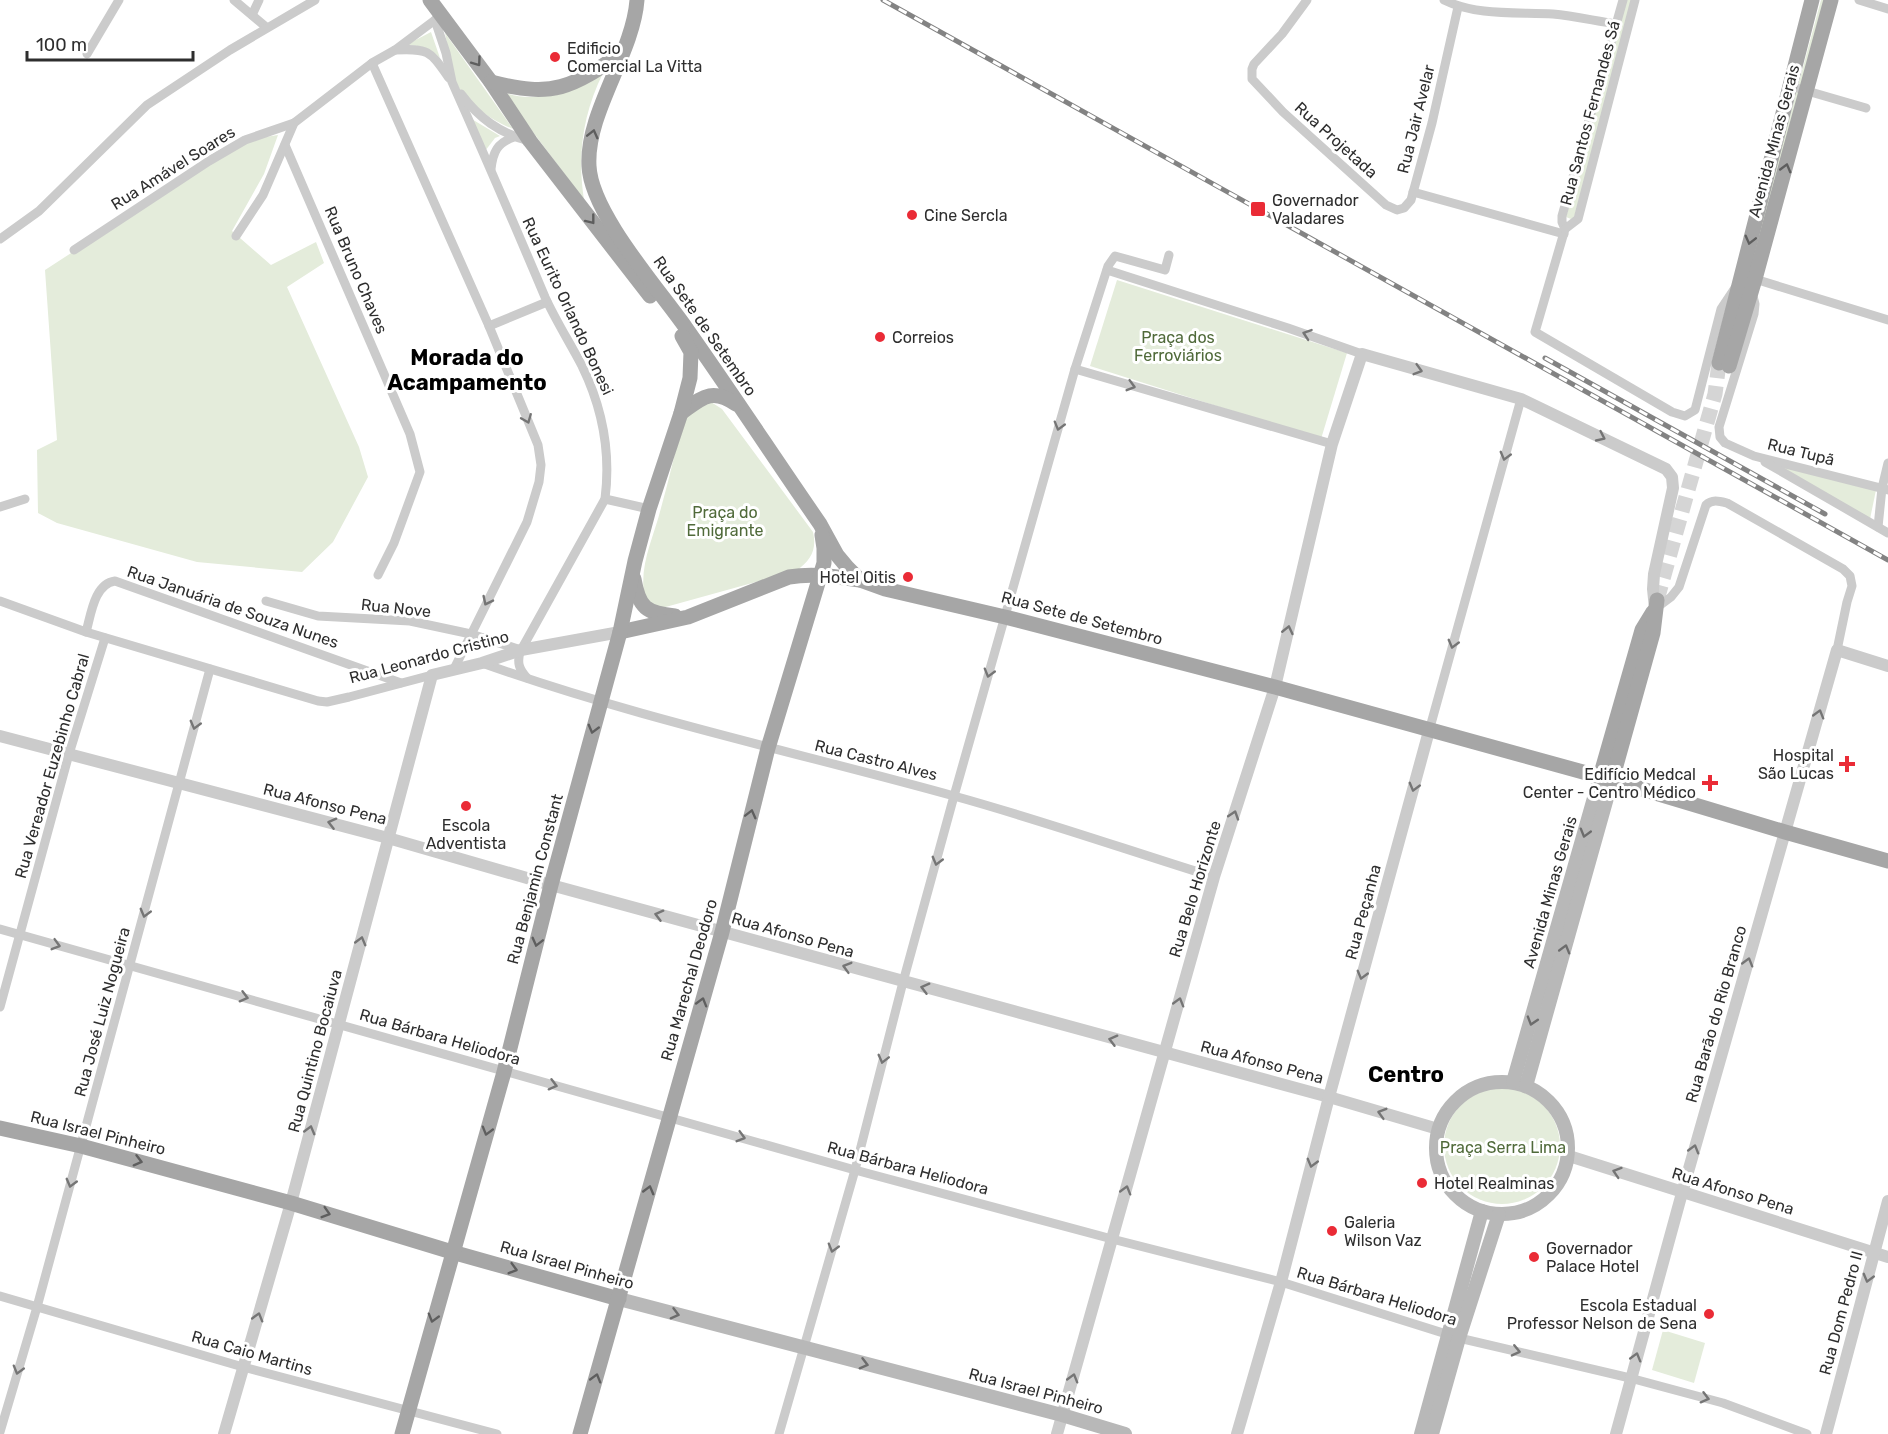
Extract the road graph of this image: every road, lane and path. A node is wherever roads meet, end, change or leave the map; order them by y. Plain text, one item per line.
1 (119, 0) edge
2 (234, 0) edge
3 (259, 0) edge
4 (315, 0) edge
5 (430, 0) edge
6 (637, 0) edge
7 (1307, 0) edge
8 (1444, 0) edge
9 (1623, 0) edge
10 (1635, 0) edge
11 (1812, 0) edge
12 (1831, 0) edge
13 (1859, 0) edge
14 (1458, 7) junction
15 (1888, 9) edge
16 (252, 15) junction
17 (438, 18) junction
18 (1617, 24) junction
19 (266, 27) junction
20 (395, 50) junction
21 (622, 53) junction
22 (87, 54) dead end
23 (372, 63) junction
24 (452, 82) junction
25 (491, 82) junction
26 (1790, 86) junction
27 (1807, 90) junction
28 (1866, 108) dead end
29 (294, 123) junction
30 (513, 137) junction
31 (530, 141) junction
32 (285, 145) junction
33 (491, 171) junction
34 (1413, 192) junction
35 (1564, 231) junction
36 (236, 236) dead end
37 (0, 239) edge
38 (74, 250) dead end
39 (1169, 255) dead end
40 (1107, 270) junction
41 (1749, 284) junction
42 (547, 302) junction
43 (1888, 320) edge
44 (489, 326) junction
45 (680, 334) joint
46 (1362, 354) junction
47 (1724, 365) tunnel mouth
48 (1075, 369) junction
49 (1521, 399) junction
50 (740, 406) junction
51 (681, 413) junction
52 (1692, 414) joint
53 (1719, 427) joint
54 (1332, 444) junction
55 (1754, 456) junction
56 (1888, 463) edge
57 (1885, 489) edge
58 (25, 499) dead end
59 (605, 500) junction
60 (0, 507) edge
61 (649, 509) junction
62 (820, 524) junction
63 (1878, 527) junction
64 (1888, 533) edge
65 (635, 561) junction
66 (820, 574) junction
67 (378, 575) dead end
68 (860, 580) junction
69 (0, 601) edge
70 (266, 601) dead end
71 (1656, 604) junction
72 (688, 617) junction
73 (1005, 617) junction
74 (86, 632) junction
75 (620, 632) junction
76 (471, 634) junction
77 (105, 638) junction
78 (521, 650) junction
79 (1837, 650) junction
80 (482, 663) junction
81 (1888, 666) edge
82 (210, 669) junction
83 (454, 669) junction
84 (432, 675) junction
85 (529, 680) junction
86 (401, 683) junction
87 (1275, 687) junction
88 (600, 702) junction
89 (1429, 731) junction
90 (0, 736) edge
91 (768, 748) junction
92 (69, 754) junction
93 (1606, 778) junction
94 (179, 784) junction
95 (954, 796) junction
96 (1785, 832) junction
97 (388, 838) junction
98 (1888, 861) edge
99 (1214, 877) junction
100 (551, 885) junction
101 (0, 929) edge
102 (722, 932) junction
103 (19, 934) junction
104 (130, 966) junction
105 (903, 982) junction
106 (0, 1007) edge
107 (339, 1023) junction
108 (1164, 1053) junction
109 (504, 1071) junction
110 (1520, 1084) junction
111 (1329, 1097) junction
112 (669, 1117) junction
113 (0, 1128) edge
114 (1438, 1129) junction
115 (81, 1146) junction
116 (1569, 1156) junction
117 (855, 1170) junction
118 (1682, 1193) junction
119 (1888, 1201) edge
120 (291, 1203) junction
121 (1482, 1211) junction
122 (1499, 1214) junction
123 (1112, 1239) junction
124 (452, 1252) junction
125 (1874, 1254) junction
126 (1888, 1257) edge
127 (1281, 1281) junction
128 (0, 1296) edge
129 (619, 1299) junction
130 (37, 1307) junction
131 (1454, 1336) junction
132 (805, 1348) junction
133 (243, 1367) junction
134 (1630, 1378) junction
135 (407, 1411) junction
136 (1062, 1415) junction
137 (0, 1432) edge
138 (224, 1434) edge
139 (402, 1434) edge
140 (497, 1434) edge
141 (580, 1434) edge
142 (779, 1434) edge
143 (1057, 1434) edge
144 (1125, 1434) edge
145 (1237, 1434) edge
146 (1421, 1434) edge
147 (1432, 1434) edge
148 (1616, 1434) edge
149 (1808, 1434) edge
150 (1826, 1434) edge

1 - 22 street
2 - 16 street
3 - 16 street
4 - 19 street
5 - 17 main road, Rua Sete de Setembro
6 - 21 main road, Rua Sete de Setembro
7 - 34 street, Rua Projetada
8 - 14 street
9 - 18 street, Rua Santos Fernandes Sá
10 - 35 street, Rua Santos Fernandes Sá
11 - 26 main road, Avenida Minas Gerais
12 - 27 main road, Avenida Minas Gerais
13 - 15 street
14 - 18 street
14 - 34 street, Rua Jair Avelar
16 - 19 street
17 - 20 street, Rua Amável Soares
17 - 24 street, Rua Eurito Orlando Bonesi
17 -> 25 main road, Rua Sete de Setembro
18 - 35 street, Rua Santos Fernandes Sá
19 - 37 street
20 - 23 street, Rua Amável Soares
20 - 24 street, Rua Eurito Orlando Bonesi
21 - 25 main road
50 -> 21 main road, Rua Sete de Setembro
23 - 29 street, Rua Amável Soares
23 - 44 street
24 - 30 street, Rua Eurito Orlando Bonesi
24 - 33 street, Rua Eurito Orlando Bonesi
25 - 31 main road, Rua Sete de Setembro
26 - 27 street
26 -> 41 main road, Avenida Minas Gerais
27 - 28 street
41 -> 27 main road, Avenida Minas Gerais
29 - 32 street
29 - 38 street, Rua Amável Soares
30 - 31 street, Rua Eurito Orlando Bonesi
30 - 33 street
31 -> 45 main road, Rua Sete de Setembro
32 - 36 street
32 - 67 street, Rua Bruno Chaves
33 - 42 street, Rua Eurito Orlando Bonesi
34 - 35 street, Rua Jair Avelar
35 - 52 street, Rua Santos Fernandes Sá
39 - 40 street
46 -> 40 street
40 - 48 street
41 - 43 street
41 - 47 main road, Avenida Minas Gerais
41 - 52 street, Avenida Minas Gerais
41 - 53 street, Avenida Minas Gerais
42 - 44 street
42 - 59 street, Rua Eurito Orlando Bonesi
44 -> 76 street
45 - 51 main road, Rua Benjamin Constant
46 -> 49 street
46 - 54 street, Rua Belo Horizonte
48 -> 54 street
48 -> 73 street
49 -> 71 street, Avenida Minas Gerais
49 -> 89 street, Rua Peçanha
50 - 51 main road
50 - 62 main road, Rua Sete de Setembro
51 - 61 main road, Rua Benjamin Constant
53 - 55 street, Rua Tupã
87 -> 54 street, Rua Belo Horizonte
55 - 57 street, Rua Tupã
55 - 63 street
56 - 57 street
57 - 63 street
58 - 60 street
59 - 61 street
59 - 78 street, Rua Eurito Orlando Bonesi
61 - 65 main road, Rua Benjamin Constant
62 - 66 main road
62 - 68 main road, Rua Sete de Setembro
63 - 64 street
65 - 72 main road
65 - 75 main road, Rua Benjamin Constant
66 - 68 main road
66 - 72 main road, Rua Leonardo Cristino
66 - 91 main road, Rua Marechal Deodoro
68 - 73 main road, Rua Sete de Setembro
69 - 74 street, Rua Leonardo Cristino
70 - 76 street, Rua Nove
71 - 79 street, Rua Barão do Rio Branco
71 - 93 main road, Avenida Minas Gerais
72 - 75 main road, Rua Leonardo Cristino
73 - 87 main road, Rua Sete de Setembro
73 -> 95 street
74 - 77 street, Rua Leonardo Cristino
74 - 86 street, Rua Januária de Souza Nunes
75 - 78 street, Rua Leonardo Cristino
75 - 88 main road, Rua Benjamin Constant
76 - 78 street, Rua Nove
76 - 83 street
77 - 82 street, Rua Leonardo Cristino
77 - 92 street, Rua Vereador Euzebinho Cabral
78 - 80 street, Rua Leonardo Cristino
78 - 85 street
79 - 81 street
96 -> 79 street, Rua Barão do Rio Branco
80 - 83 street, Rua Leonardo Cristino
80 - 85 street, Rua Castro Alves
82 - 86 street, Rua Leonardo Cristino
82 -> 94 street, Rua José Luiz Nogueira
83 - 84 street, Rua Leonardo Cristino
84 - 86 street, Rua Leonardo Cristino
84 - 97 street, Rua Quintino Bocaiuva
85 - 88 street, Rua Castro Alves
87 - 89 main road, Rua Sete de Setembro
99 -> 87 street, Rua Belo Horizonte
88 - 91 street, Rua Castro Alves
88 -> 100 main road, Rua Benjamin Constant
89 - 93 main road, Rua Sete de Setembro
89 -> 111 street, Rua Peçanha
90 - 92 street, Rua Afonso Pena
91 - 95 street, Rua Castro Alves
102 -> 91 main road, Rua Marechal Deodoro
92 - 94 street, Rua Afonso Pena
92 - 103 street, Rua Vereador Euzebinho Cabral
93 - 96 main road, Rua Sete de Setembro
93 - 110 main road, Avenida Minas Gerais
97 -> 94 street, Rua Afonso Pena
94 -> 104 street, Rua José Luiz Nogueira
95 - 99 street, Rua Castro Alves
95 -> 105 street
96 - 98 main road, Rua Sete de Setembro
118 -> 96 street, Rua Barão do Rio Branco
97 - 100 street, Rua Afonso Pena
107 -> 97 street, Rua Quintino Bocaiuva
108 -> 99 street, Rua Belo Horizonte
102 -> 100 street, Rua Afonso Pena
100 -> 109 main road, Rua Benjamin Constant
101 - 103 street, Rua Bárbara Heliodora
105 -> 102 street, Rua Afonso Pena
112 -> 102 main road, Rua Marechal Deodoro
103 -> 104 street, Rua Bárbara Heliodora
103 - 106 street, Rua Vereador Euzebinho Cabral
104 -> 107 street, Rua Bárbara Heliodora
104 - 115 street, Rua José Luiz Nogueira
108 -> 105 street, Rua Afonso Pena
105 -> 117 street
107 - 109 street, Rua Bárbara Heliodora
120 -> 107 street, Rua Quintino Bocaiuva
108 - 111 street, Rua Afonso Pena
123 -> 108 street, Rua Belo Horizonte
109 -> 112 street, Rua Bárbara Heliodora
109 -> 124 main road, Rua Benjamin Constant
110 - 114 main road
110 - 116 main road
114 -> 111 street, Rua Afonso Pena
111 -> 127 street, Rua Peçanha
112 -> 117 street, Rua Bárbara Heliodora
129 -> 112 main road, Rua Marechal Deodoro
113 - 115 main road, Rua Israel Pinheiro
114 - 121 main road
115 -> 120 main road, Rua Israel Pinheiro
115 -> 130 street, Rua José Luiz Nogueira
118 -> 116 street, Rua Afonso Pena
116 - 122 main road
117 - 123 street, Rua Bárbara Heliodora
117 -> 132 street
118 - 125 street, Rua Afonso Pena
134 -> 118 street, Rua Barão do Rio Branco
119 - 125 street, Rua Dom Pedro II
120 -> 124 main road, Rua Israel Pinheiro
133 -> 120 street, Rua Quintino Bocaiuva
121 - 122 main road
121 - 131 main road
122 - 131 main road
123 - 127 street, Rua Bárbara Heliodora
136 -> 123 street, Rua Belo Horizonte
124 -> 129 main road, Rua Israel Pinheiro
124 -> 135 main road, Rua Benjamin Constant
125 - 126 street, Rua Afonso Pena
125 -> 150 street, Rua Dom Pedro II
127 - 131 street, Rua Bárbara Heliodora
127 - 145 street, Rua Peçanha
128 - 130 street, Rua Caio Martins
129 -> 132 main road, Rua Israel Pinheiro
141 -> 129 main road, Rua Marechal Deodoro
130 - 133 street, Rua Caio Martins
130 -> 137 street, Rua José Luiz Nogueira
131 -> 134 street, Rua Bárbara Heliodora
131 - 146 main road
131 - 147 main road
132 -> 136 main road, Rua Israel Pinheiro
132 - 142 street
133 - 135 street, Rua Caio Martins
133 - 138 street, Rua Quintino Bocaiuva
134 - 148 street, Rua Barão do Rio Branco
134 -> 149 street, Rua Bárbara Heliodora
135 - 139 main road, Rua Benjamin Constant
135 - 140 street, Rua Caio Martins
136 - 143 street, Rua Belo Horizonte
136 - 144 main road, Rua Israel Pinheiro

